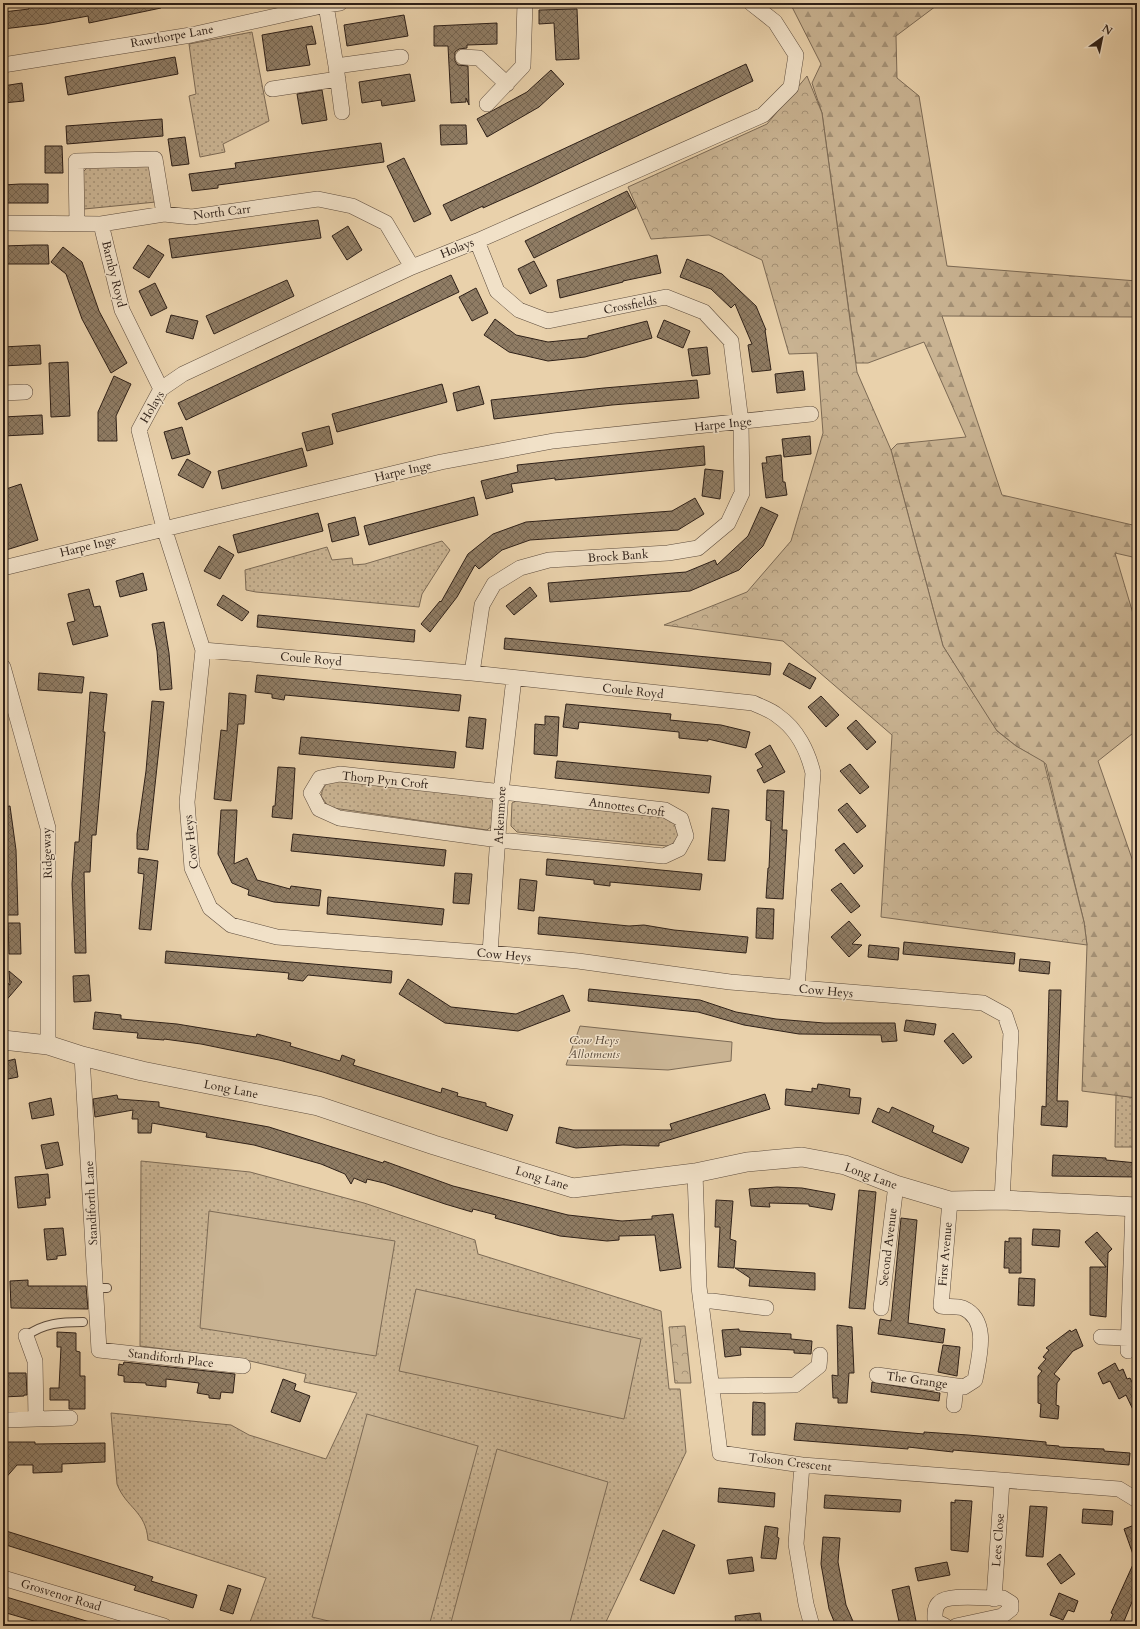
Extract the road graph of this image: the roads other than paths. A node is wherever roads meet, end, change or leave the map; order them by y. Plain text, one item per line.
1 (525, 3) edge
2 (751, 3) edge
3 (333, 4) edge
4 (462, 57) dead end
5 (401, 58) dead end
6 (3, 65) edge
7 (337, 73) junction
8 (507, 84) junction
9 (272, 89) dead end
10 (487, 104) dead end
11 (342, 112) dead end
12 (164, 214) junction
13 (3, 222) edge
14 (77, 223) junction
15 (101, 224) junction
16 (477, 241) junction
17 (412, 267) junction
18 (161, 389) junction
19 (25, 392) dead end
20 (3, 393) edge
21 (811, 414) dead end
22 (741, 422) junction
23 (164, 528) junction
24 (3, 568) edge
25 (203, 650) junction
26 (3, 667) edge
27 (472, 673) junction
28 (514, 678) junction
29 (501, 792) junction
30 (499, 840) junction
31 (490, 953) junction
32 (797, 988) junction
33 (3, 1040) edge
34 (48, 1044) junction
35 (82, 1056) junction
36 (694, 1173) junction
37 (896, 1185) junction
38 (1002, 1200) junction
39 (950, 1201) junction
40 (1135, 1207) edge
41 (701, 1301) junction
42 (941, 1306) joint
43 (766, 1308) dead end
44 (881, 1308) dead end
45 (83, 1322) dead end
46 (26, 1336) joint
47 (1101, 1337) dead end
48 (99, 1350) joint
49 (820, 1355) dead end
50 (243, 1366) dead end
51 (877, 1375) dead end
52 (712, 1386) junction
53 (956, 1386) junction
54 (954, 1405) dead end
55 (70, 1418) dead end
56 (36, 1419) junction
57 (3, 1420) edge
58 (802, 1465) junction
59 (1002, 1481) junction
60 (1137, 1500) edge
61 (3, 1578) edge
62 (994, 1599) junction
63 (164, 1626) edge
64 (812, 1626) edge
65 (944, 1626) edge
66 (956, 1626) edge

1 - 8 street
2 - 16 street, Holays
3 - 6 street, Rawthorpe Lane
3 - 7 street
4 - 8 street
5 - 7 street
7 - 9 street
7 - 11 street
8 - 10 street
12 - 14 street
12 - 15 street, North Carr
12 - 17 street, North Carr
13 - 14 street, North Carr
14 - 15 street, North Carr
15 - 18 street, Barnby Royd
16 - 17 street, Holays
16 - 22 street, Crossfields
17 - 18 street, Holays
18 - 23 street, Holays
19 - 20 street
21 - 22 street, Harpe Inge
22 - 23 street, Harpe Inge
22 - 27 street, Brock Bank
23 - 24 street, Harpe Inge
23 - 25 street, Cow Heys
25 - 27 street, Coule Royd
25 - 31 street, Cow Heys
26 - 34 street, Ridgeway
27 - 28 street, Coule Royd
28 - 29 street, Arkenmore
28 - 32 street, Coule Royd
29 - 30 street, Arkenmore
29 - 30 street, Annottes Croft
29 - 30 street, Thorp Pyn Croft
30 - 31 street, Arkenmore
31 - 32 street, Cow Heys
32 - 38 street, Cow Heys
33 - 34 street, Long Lane
34 - 35 street, Long Lane
35 - 36 street, Long Lane
35 - 48 street, Standiforth Lane
36 - 37 street, Long Lane
36 - 41 street, Tolson Crescent
37 - 39 street, Long Lane
37 - 44 street, Second Avenue
38 - 39 street, Long Lane
38 - 40 street, Long Lane
39 - 42 street, First Avenue
40 - 47 street
41 - 43 street
41 - 52 street, Tolson Crescent
42 - 53 street, The Grange
45 - 46 lane
46 - 56 street
48 - 50 street, Standiforth Place
49 - 52 street
51 - 53 street, The Grange
52 - 58 street, Tolson Crescent
53 - 54 street, The Grange
55 - 56 street
56 - 57 street
58 - 59 street, Tolson Crescent
58 - 64 street
59 - 60 street, Tolson Crescent
59 - 62 street, Lees Close
61 - 63 street, Grosvenor Road
62 - 65 street
62 - 66 street

